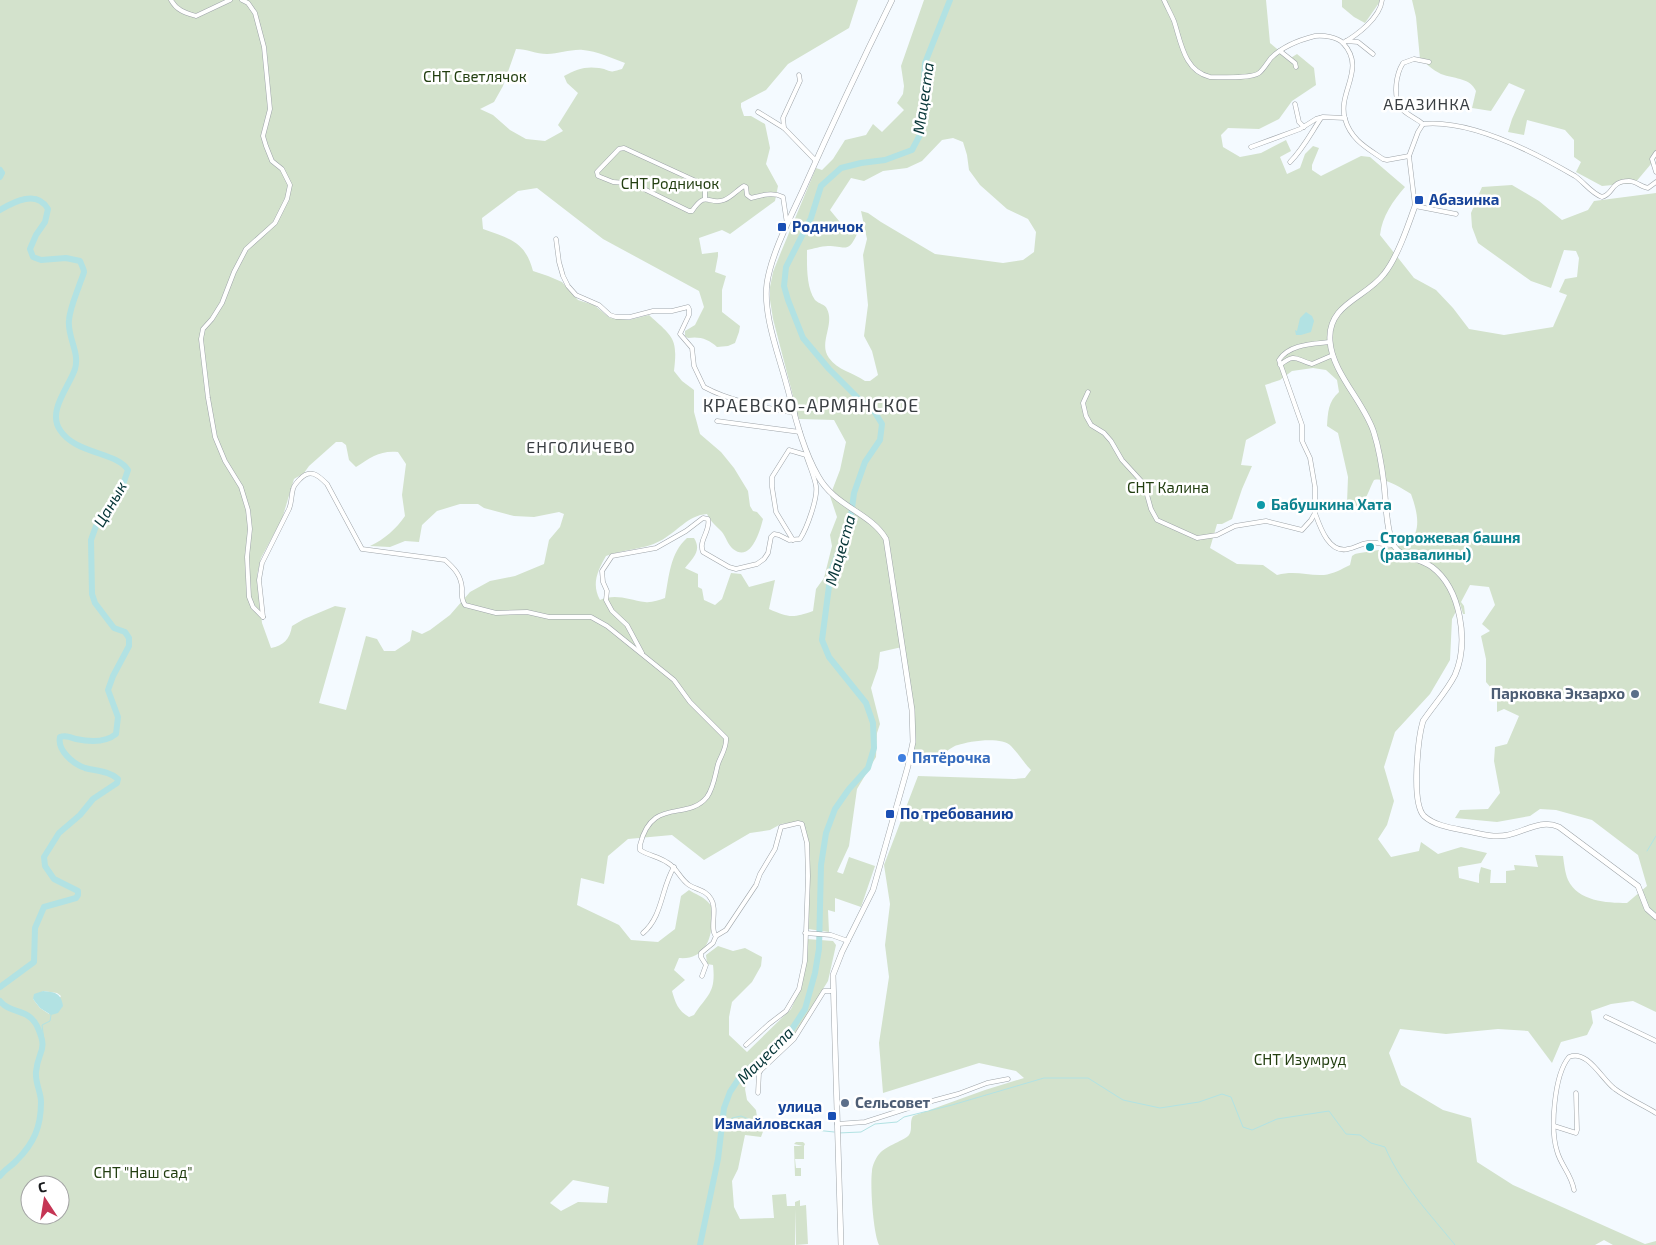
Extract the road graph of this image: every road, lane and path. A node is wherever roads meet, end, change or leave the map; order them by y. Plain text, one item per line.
1 (171, 0) edge
2 (230, 0) edge
3 (242, 0) edge
4 (892, 0) edge
5 (1164, 0) edge
6 (1382, 0) edge
7 (1345, 42) junction
8 (1280, 51) junction
9 (1373, 54) dead end
10 (1429, 62) dead end
11 (1296, 67) dead end
12 (800, 75) dead end
13 (1295, 104) dead end
14 (758, 112) dead end
15 (1321, 118) junction
16 (1344, 118) junction
17 (1293, 122) dead end
18 (1299, 122) junction
19 (1423, 124) junction
20 (1304, 127) junction
21 (784, 128) junction
22 (1251, 146) dead end
23 (1656, 153) edge
24 (1409, 156) junction
25 (816, 161) junction
26 (1290, 162) dead end
27 (1656, 172) edge
28 (1656, 182) edge
29 (705, 198) junction
30 (1415, 206) junction
31 (1456, 214) dead end
32 (787, 224) junction
33 (556, 240) dead end
34 (1330, 342) junction
35 (1333, 354) junction
36 (1280, 365) junction
37 (1088, 392) dead end
38 (795, 413) junction
39 (717, 421) dead end
40 (800, 432) junction
41 (807, 455) junction
42 (1316, 512) junction
43 (1311, 520) junction
44 (1318, 520) junction
45 (793, 540) junction
46 (1394, 545) junction
47 (642, 655) junction
48 (674, 867) junction
49 (1656, 918) edge
50 (643, 933) dead end
51 (805, 933) junction
52 (716, 936) junction
53 (848, 941) junction
54 (702, 976) dead end
55 (832, 991) junction
56 (1606, 1017) dead end
57 (1656, 1041) edge
58 (746, 1045) dead end
59 (1008, 1079) dead end
60 (758, 1092) dead end
61 (1576, 1093) dead end
62 (1656, 1113) edge
63 (837, 1126) junction
64 (1554, 1126) junction
65 (1574, 1190) dead end
66 (841, 1245) edge

1 - 2 street
3 - 47 street
4 - 25 street
5 - 8 street
6 - 7 street
7 - 8 street
7 - 9 street
7 - 16 street
8 - 11 street
10 - 19 street
12 - 21 street
13 - 18 street
14 - 21 street
15 - 16 street
15 - 20 street
15 - 26 street
16 - 24 street
17 - 18 street
18 - 20 street
19 - 24 street
19 - 28 street
20 - 22 street
21 - 25 street
23 - 27 street
24 - 30 street
25 - 32 street
29 - 29 street
29 - 32 street
30 - 31 street
30 - 34 street
32 - 38 street
33 - 38 street
34 - 35 street
34 - 36 street
35 - 36 street
35 - 46 street
36 - 42 street
37 - 43 street
38 - 40 street
39 - 40 street
40 - 41 street
41 - 45 street
41 - 45 street
41 - 53 street
42 - 43 street
42 - 44 street
43 - 44 street
44 - 46 street
45 - 47 street
46 - 49 street
47 - 48 street
48 - 50 street
48 - 52 street
51 - 52 street
51 - 53 street
51 - 58 street
52 - 54 street
53 - 55 street
55 - 60 street
55 - 63 street
56 - 57 street
59 - 63 street
61 - 64 street
62 - 64 street
63 - 66 street
64 - 65 street

